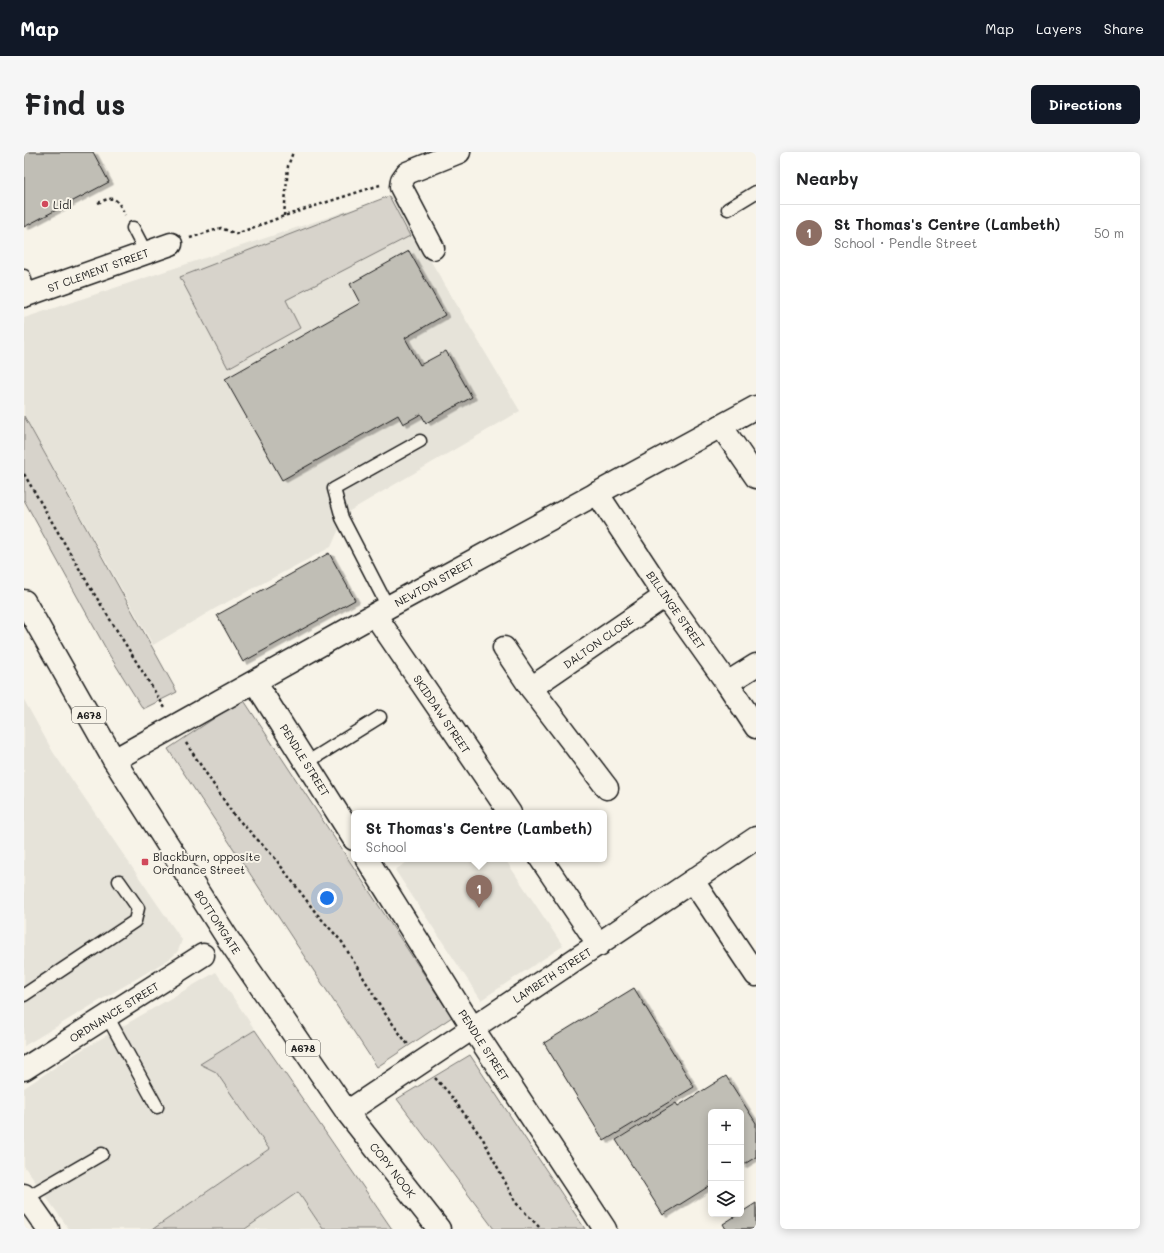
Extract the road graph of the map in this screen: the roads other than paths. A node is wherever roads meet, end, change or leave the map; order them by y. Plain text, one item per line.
1 (458, 152) edge
2 (756, 192) edge
3 (728, 208) dead end
4 (133, 228) road end
5 (171, 244) road end
6 (433, 248) dead end
7 (146, 253) junction
8 (26, 289) edge
9 (756, 407) edge
10 (721, 426) junction
11 (420, 441) dead end
12 (756, 477) edge
13 (597, 493) junction
14 (665, 596) junction
15 (24, 601) edge
16 (382, 611) junction
17 (504, 648) dead end
18 (756, 665) edge
19 (255, 682) junction
20 (727, 683) junction
21 (531, 688) junction
22 (380, 717) dead end
23 (756, 727) edge
24 (114, 760) junction
25 (306, 763) junction
26 (607, 788) dead end
27 (508, 810) edge
28 (351, 834) edge
29 (756, 838) edge
30 (369, 862) edge
31 (543, 862) edge
32 (119, 881) dead end
33 (693, 881) junction
34 (599, 945) junction
35 (203, 955) dead end
36 (756, 976) edge
37 (24, 995) edge
38 (108, 1016) junction
39 (472, 1027) junction
40 (24, 1068) edge
41 (158, 1106) dead end
42 (347, 1112) junction
43 (102, 1154) dead end
44 (25, 1197) edge
45 (48, 1229) edge
46 (440, 1229) edge
47 (605, 1229) edge

1 - 6 main road
2 - 3 lane
4 - 7 lane
5 - 7 main road, ST CLEMENT STREET
7 - 8 main road, ST CLEMENT STREET
9 - 10 main road, NEWTON STREET
10 - 12 main road
10 - 13 main road, NEWTON STREET
11 - 16 lane
13 - 14 main road, BILLINGE STREET
13 - 16 main road, NEWTON STREET
14 - 20 main road, BILLINGE STREET
14 - 21 main road, DALTON CLOSE
15 - 24 main road, BOTTOMGATE / A678
16 - 19 main road, NEWTON STREET
16 - 27 main road, SKIDDAW STREET
17 - 21 main road
18 - 20 main road
19 - 24 main road, NEWTON STREET
19 - 25 main road, PENDLE STREET
20 - 23 main road, BILLINGE STREET
21 - 26 main road
22 - 25 lane
24 - 42 main road, BOTTOMGATE / A678
25 - 28 main road, PENDLE STREET
29 - 33 main road, LAMBETH STREET
30 - 39 main road, PENDLE STREET
31 - 34 main road
32 - 37 lane
33 - 34 main road, LAMBETH STREET
33 - 36 main road
34 - 39 main road, LAMBETH STREET
35 - 38 main road, ORDNANCE STREET
38 - 40 main road, ORDNANCE STREET
38 - 41 lane
39 - 42 main road, LAMBETH STREET
39 - 47 main road, PENDLE STREET
42 - 46 main road, COPY NOOK / A678
43 - 44 lane
44 - 45 main road

